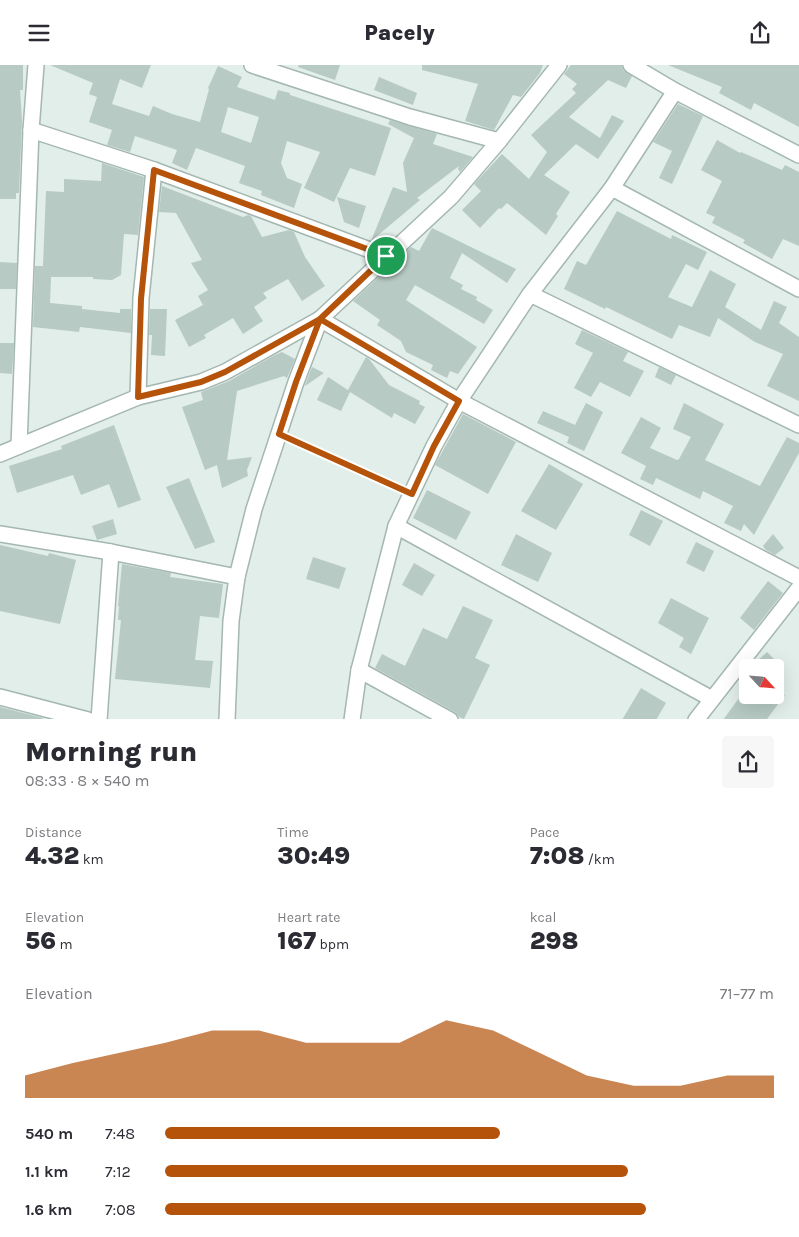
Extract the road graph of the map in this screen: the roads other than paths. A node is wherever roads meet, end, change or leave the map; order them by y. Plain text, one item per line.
1 (36, 65) edge
2 (252, 65) edge
3 (559, 65) edge
4 (631, 65) edge
5 (675, 91) junction
6 (31, 130) junction
7 (499, 141) junction
8 (799, 155) edge
9 (154, 170) junction
10 (612, 188) junction
11 (386, 256) junction
12 (799, 289) edge
13 (530, 294) junction
14 (320, 319) junction
15 (138, 397) junction
16 (459, 401) junction
17 (799, 425) edge
18 (19, 446) junction
19 (0, 454) edge
20 (396, 526) junction
21 (0, 534) edge
22 (111, 552) junction
23 (237, 577) junction
24 (799, 578) edge
25 (799, 588) edge
26 (359, 670) junction
27 (0, 697) edge
28 (712, 699) junction
29 (88, 719) edge
30 (99, 719) edge
31 (227, 719) edge
32 (352, 719) edge
33 (450, 719) edge
34 (696, 719) edge

1 - 6 street
2 - 7 street
3 - 7 street
4 - 5 street
5 - 8 street
5 - 10 street
6 - 9 street
6 - 18 street
7 - 11 street
9 - 11 street
9 - 15 street
10 - 12 street
10 - 13 street
11 - 14 street
13 - 16 street
13 - 17 street
14 - 15 street
14 - 16 street
14 - 23 street
15 - 18 street
16 - 20 street
16 - 24 street
18 - 19 street
20 - 26 street
20 - 28 street
21 - 22 street
22 - 23 street
22 - 30 street
23 - 31 street
25 - 28 street
26 - 32 street
26 - 33 street
27 - 29 street
28 - 34 street

